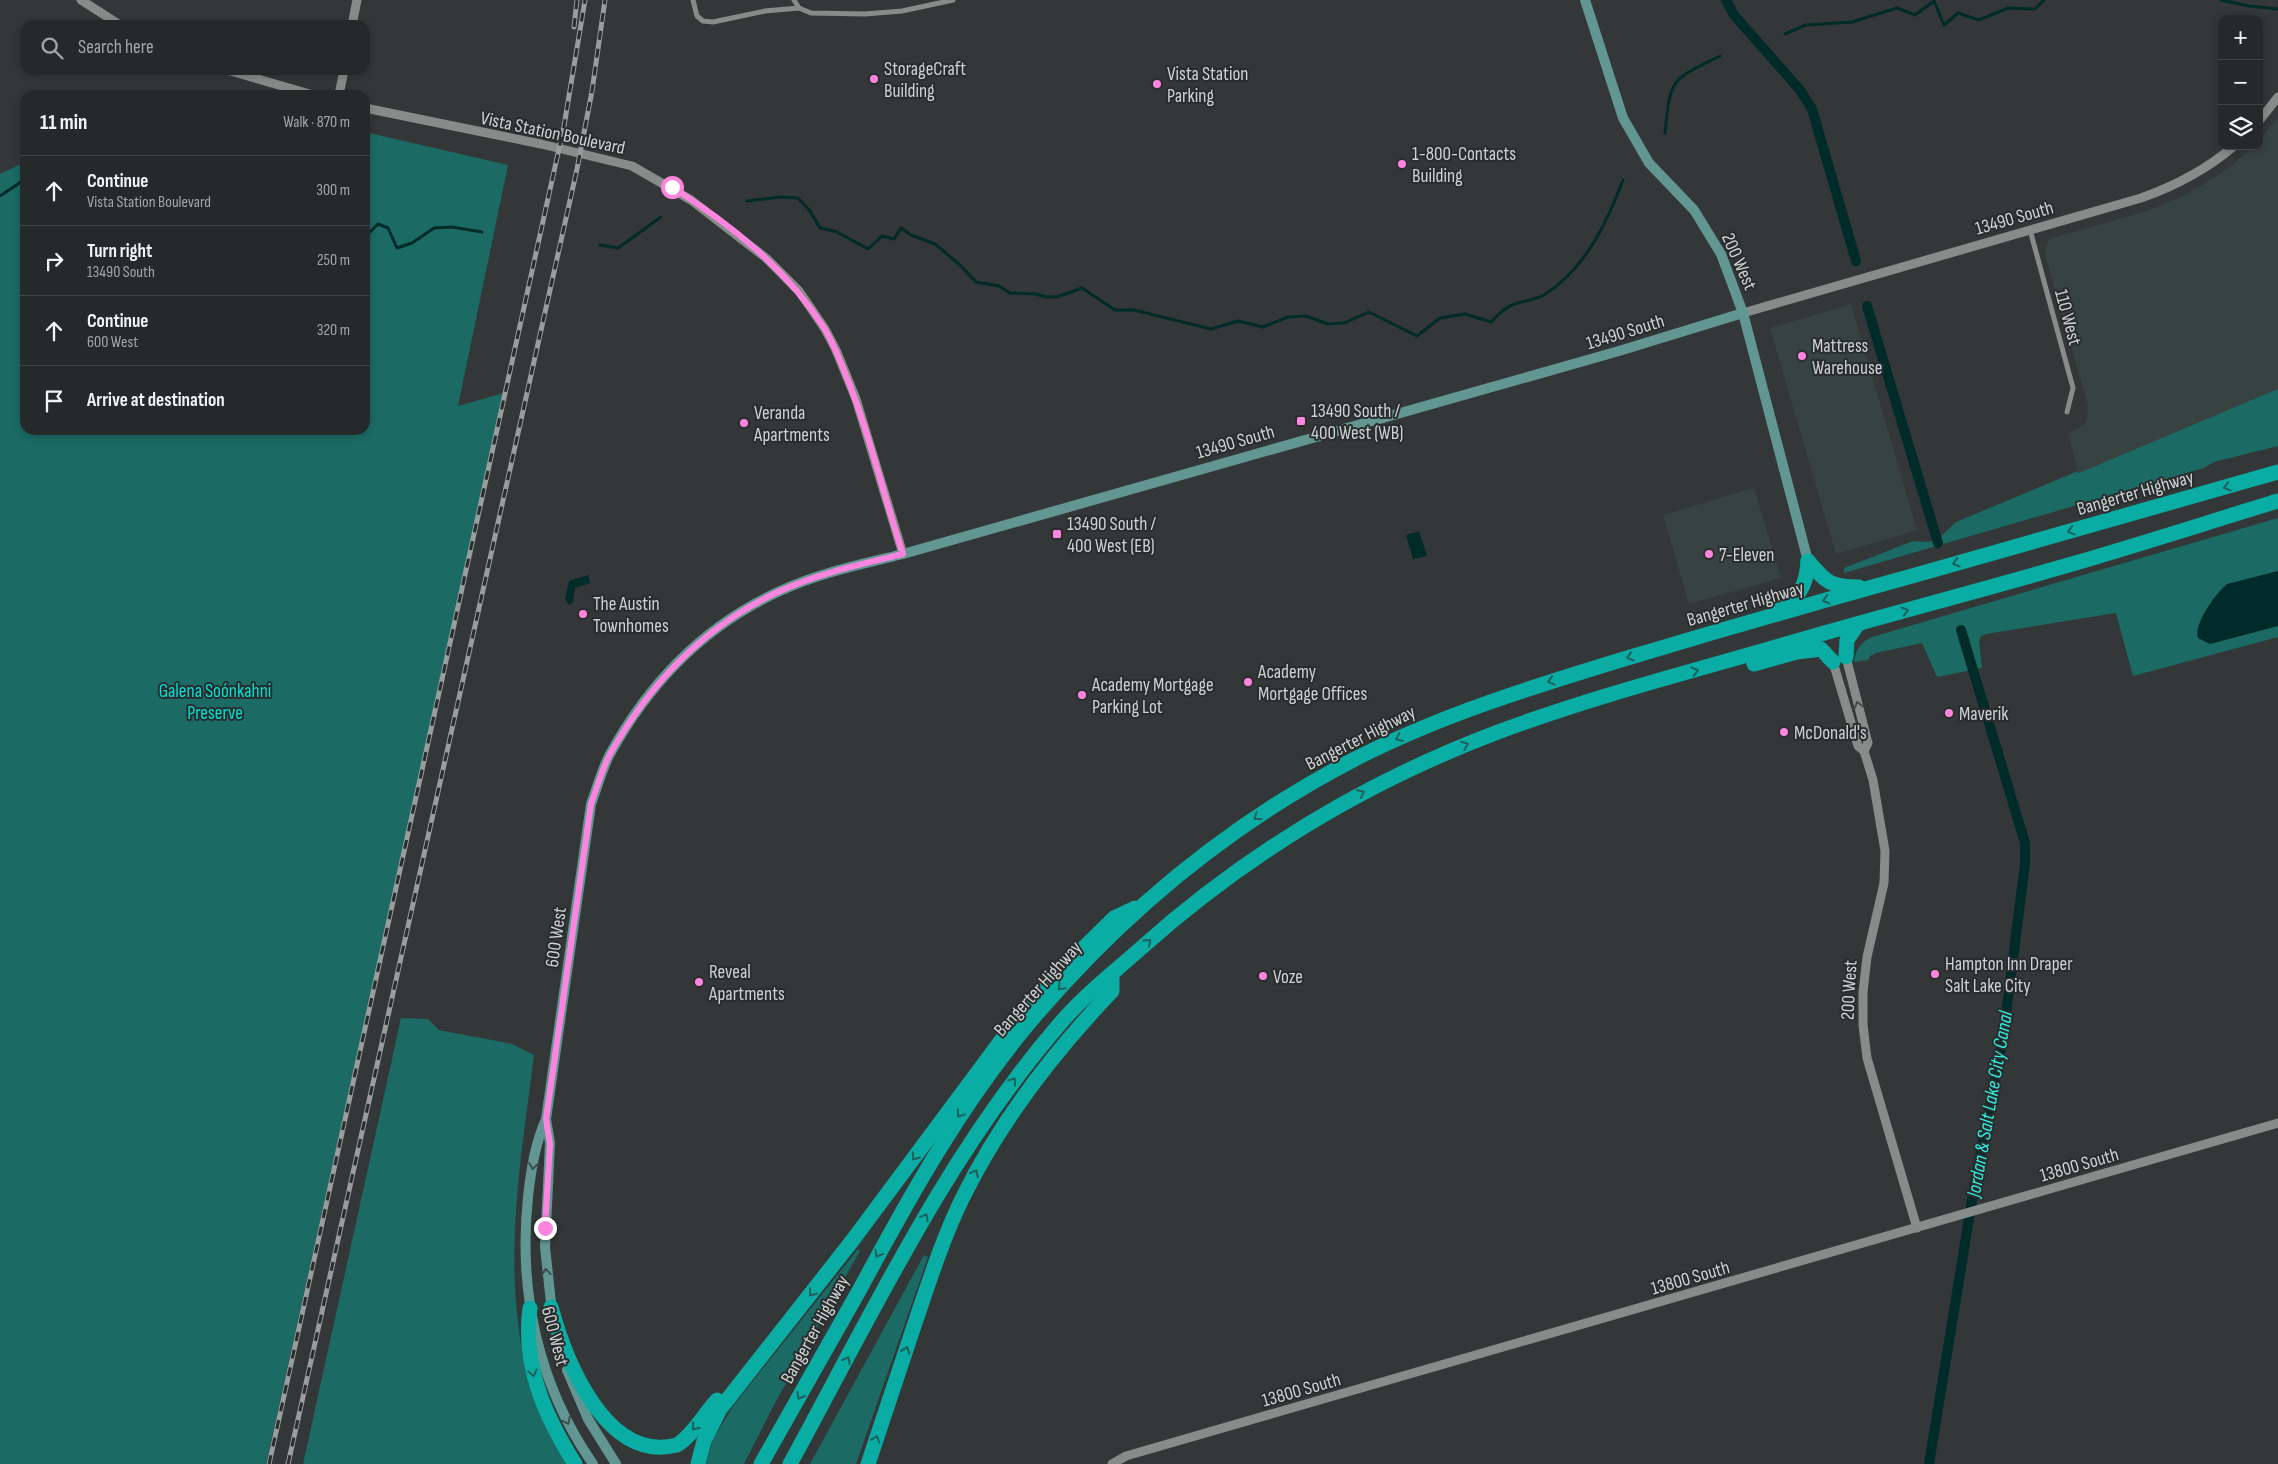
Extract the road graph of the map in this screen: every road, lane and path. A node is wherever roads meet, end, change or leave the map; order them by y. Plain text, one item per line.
1 (81, 0) edge
2 (357, 0) edge
3 (693, 0) edge
4 (794, 0) edge
5 (953, 0) edge
6 (1585, 0) edge
7 (799, 8) junction
8 (112, 20) edge
9 (353, 20) edge
10 (244, 75) edge
11 (343, 75) edge
12 (296, 90) edge
13 (340, 90) edge
14 (2278, 97) edge
15 (370, 109) edge
16 (2263, 116) edge
17 (2229, 150) edge
18 (2030, 230) junction
19 (1743, 313) junction
20 (2067, 412) dead end
21 (2277, 472) edge
22 (2278, 501) edge
23 (2278, 511) edge
24 (903, 554) junction
25 (1808, 561) junction
26 (2071, 564) junction
27 (1873, 587) junction
28 (1760, 619) junction
29 (1858, 624) junction
30 (1839, 660) junction
31 (1717, 664) junction
32 (1864, 750) junction
33 (607, 762) joint
34 (1145, 903) junction
35 (1112, 974) junction
36 (546, 1119) junction
37 (2278, 1123) edge
38 (1917, 1228) junction
39 (551, 1307) junction
40 (530, 1308) junction
41 (764, 1353) junction
42 (575, 1464) edge
43 (593, 1464) edge
44 (616, 1464) edge
45 (698, 1464) edge
46 (761, 1464) edge
47 (790, 1464) edge
48 (868, 1464) edge
49 (1112, 1464) edge

1 - 8 street
2 - 9 street
3 - 7 street
4 - 7 street
5 - 7 street
6 - 19 main road, 200 West
10 - 12 street
11 - 13 street
14 - 16 street
15 - 24 street, Vista Station Boulevard
17 - 18 street, 13490 South
18 - 19 street, 13490 South
18 - 20 street, 110 West
19 - 24 main road, 13490 South
19 - 25 main road, 200 West
21 -> 27 highway, Bangerter Highway
22 - 26 highway
23 - 26 highway
24 - 33 main road, 13490 South
25 - 27 highway
25 - 28 highway
29 -> 26 highway
27 -> 28 highway, Bangerter Highway
28 -> 34 highway, Bangerter Highway
29 - 30 highway
29 - 31 highway
30 - 31 highway
30 - 32 street, 200 West
32 -> 30 street, 200 West
35 -> 31 highway
32 - 38 street, 200 West
33 - 36 main road, 600 West
34 -> 41 highway
34 -> 46 highway, Bangerter Highway
47 -> 35 highway
48 -> 35 highway
39 -> 36 main road, 600 West
36 -> 40 main road, 600 West
37 - 38 street, 13800 South
38 - 49 street, 13800 South
41 -> 39 highway
39 - 44 main road, 600 West
40 -> 42 highway
40 -> 43 main road, 600 West
41 - 45 highway

